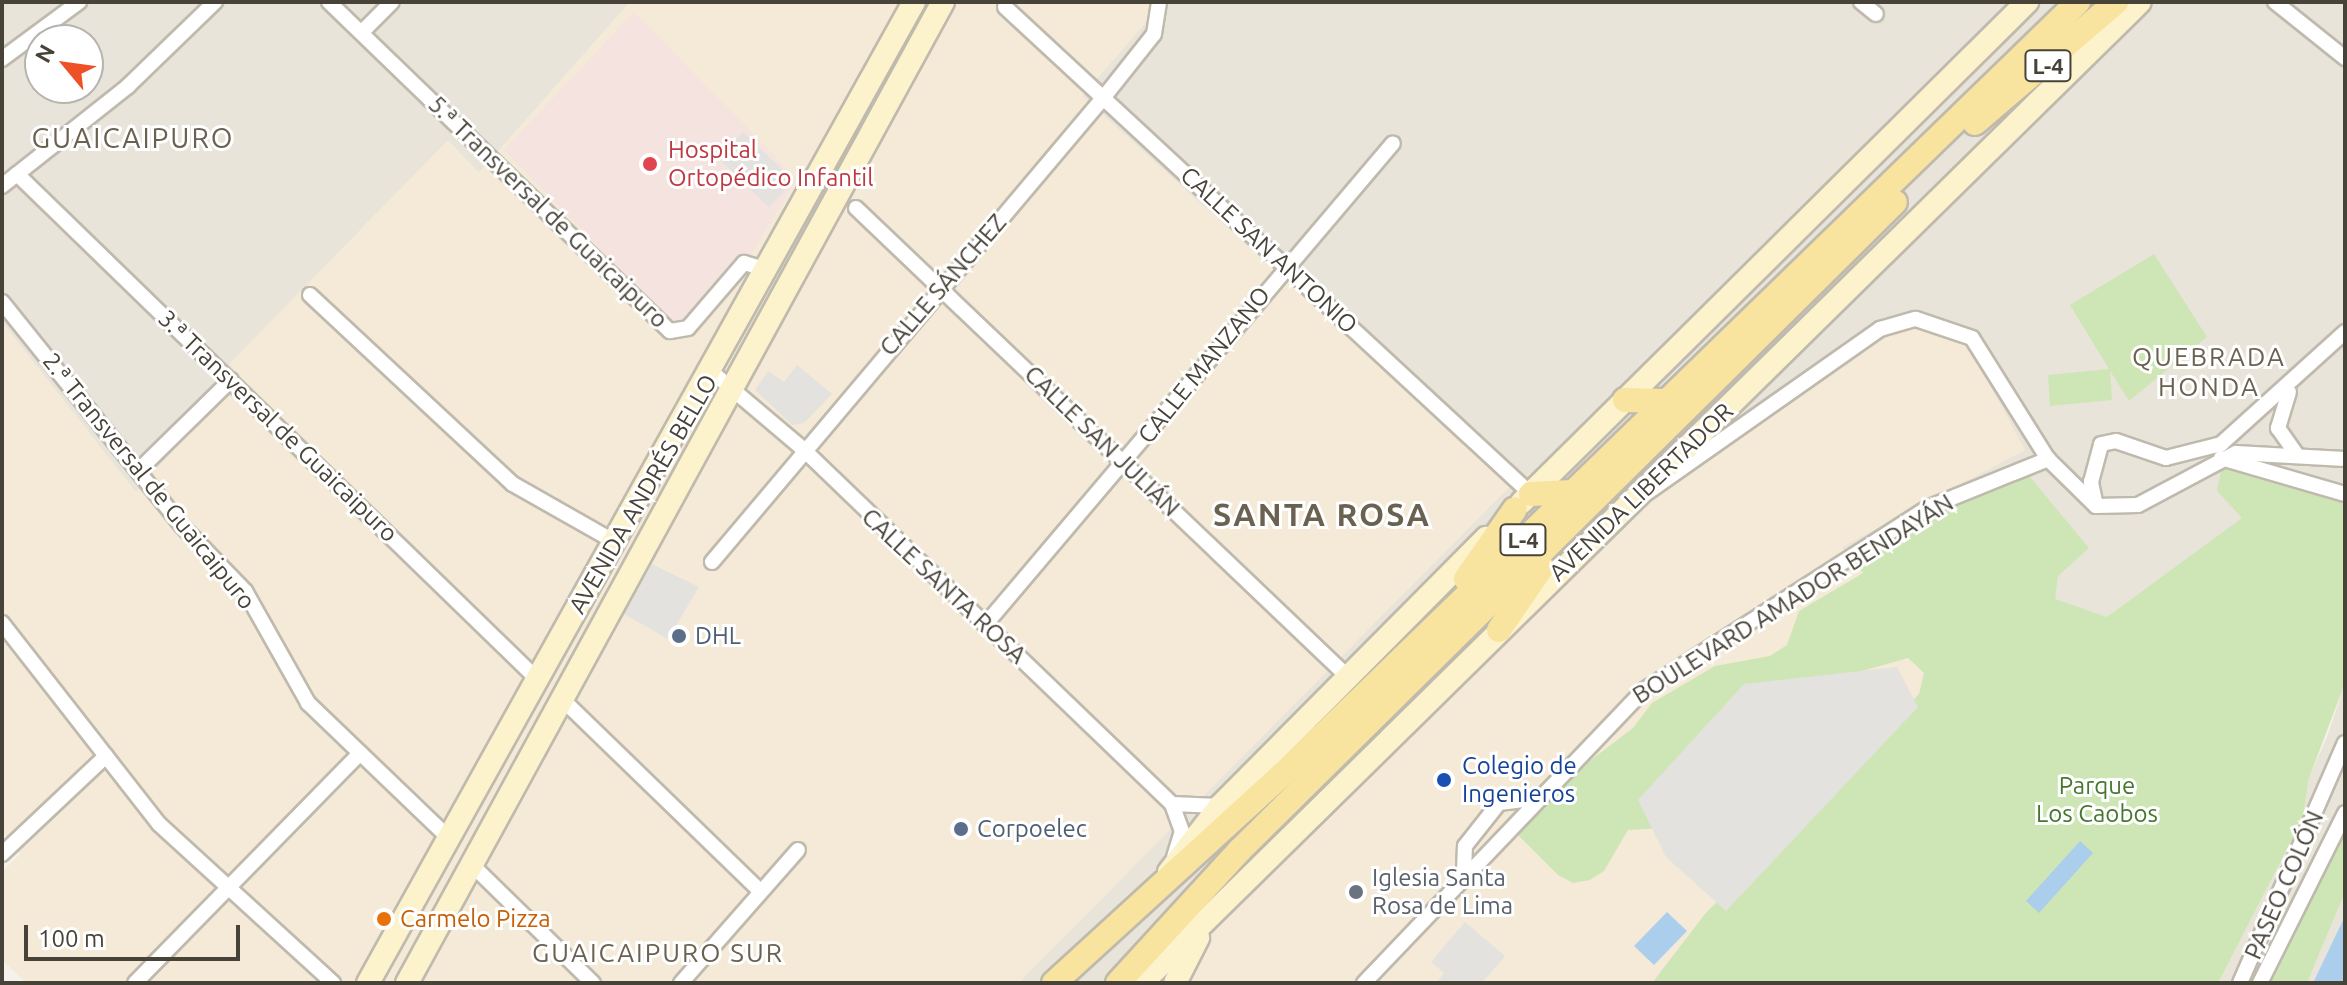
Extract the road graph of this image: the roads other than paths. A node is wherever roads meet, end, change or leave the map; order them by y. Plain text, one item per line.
1 (79, 2) edge
2 (215, 2) edge
3 (329, 2) edge
4 (392, 2) edge
5 (914, 2) edge
6 (943, 2) edge
7 (1159, 2) edge
8 (1861, 2) edge
9 (2027, 2) edge
10 (2057, 2) edge
11 (2078, 2) edge
12 (2097, 2) edge
13 (2116, 2) edge
14 (2140, 2) edge
15 (2275, 2) edge
16 (1005, 7) dead end
17 (1876, 14) dead end
18 (362, 32) junction
19 (2345, 58) edge
20 (2, 59) edge
21 (1104, 97) junction
22 (1982, 109) junction
23 (1393, 143) dead end
24 (17, 174) junction
25 (2, 186) edge
26 (1874, 200) junction
27 (856, 208) dead end
28 (1286, 265) junction
29 (768, 270) junction
30 (941, 287) junction
31 (310, 295) dead end
32 (2, 302) edge
33 (2345, 332) edge
34 (712, 372) junction
35 (231, 380) junction
36 (734, 387) junction
37 (2290, 389) junction
38 (1625, 400) junction
39 (1666, 401) junction
40 (803, 449) junction
41 (2297, 455) junction
42 (2221, 458) junction
43 (2048, 459) junction
44 (2345, 459) edge
45 (1126, 463) junction
46 (138, 471) junction
47 (2345, 494) edge
48 (1637, 497) junction
49 (1580, 500) junction
50 (1523, 502) junction
51 (2096, 506) junction
52 (615, 542) junction
53 (712, 562) dead end
54 (2, 623) edge
55 (985, 625) junction
56 (1499, 630) junction
57 (1415, 646) junction
58 (1347, 676) junction
59 (538, 680) junction
60 (562, 699) junction
61 (2345, 743) edge
62 (359, 754) junction
63 (106, 756) junction
64 (1534, 799) junction
65 (1172, 804) junction
66 (1220, 806) junction
67 (2345, 813) edge
68 (451, 840) junction
69 (3, 850) edge
70 (798, 850) dead end
71 (472, 865) junction
72 (1464, 873) junction
73 (1167, 874) junction
74 (226, 888) junction
75 (760, 891) junction
76 (1210, 916) junction
77 (135, 983) edge
78 (333, 983) edge
79 (368, 983) edge
80 (407, 983) edge
81 (593, 983) edge
82 (681, 983) edge
83 (1054, 983) edge
84 (1118, 983) edge
85 (1142, 983) edge
86 (1175, 983) edge
87 (1364, 983) edge
88 (2240, 983) edge
89 (2260, 983) edge

1 - 20 street
2 - 24 street
3 - 18 street, 5.ª Transversal de Guaicaipuro
4 - 18 street
5 - 29 main road, AVENIDA ANDRÉS BELLO
6 - 36 main road, AVENIDA ANDRÉS BELLO
7 - 21 street, CALLE SÁNCHEZ
8 - 17 street
9 - 38 main road, AVENIDA LIBERTADOR / L-4
10 - 26 main road, L-4
11 - 22 main road, AVENIDA LIBERTADOR / L-4
12 - 22 main road, AVENIDA LIBERTADOR / L-4
13 - 22 main road, L-4
14 - 48 main road, AVENIDA LIBERTADOR / L-4
15 - 19 street
16 - 21 street, CALLE SAN ANTONIO
18 - 29 street, 5.ª Transversal de Guaicaipuro
21 - 28 street, CALLE SAN ANTONIO
21 - 30 street, CALLE SÁNCHEZ
22 - 26 main road, AVENIDA LIBERTADOR / L-4
22 - 49 main road, AVENIDA LIBERTADOR / L-4
23 - 28 street, CALLE MANZANO
24 - 25 street
24 - 35 street, 3.ª Transversal de Guaicaipuro
26 - 39 main road, AVENIDA LIBERTADOR / L-4
27 - 30 street, CALLE SAN JULIÁN
28 - 45 street, CALLE MANZANO
28 - 50 street, CALLE SAN ANTONIO
29 - 34 main road, AVENIDA ANDRÉS BELLO
30 - 40 street, CALLE SÁNCHEZ
30 - 45 street, CALLE SAN JULIÁN
31 - 52 street
32 - 46 street, 2.ª Transversal de Guaicaipuro
33 - 37 street
34 - 36 street, CALLE SANTA ROSA
34 - 52 main road, AVENIDA ANDRÉS BELLO
35 - 46 street
35 - 59 street, 3.ª Transversal de Guaicaipuro
36 - 40 street, CALLE SANTA ROSA
36 - 60 main road, AVENIDA ANDRÉS BELLO
37 - 41 street
37 - 51 street
38 - 39 main road
38 - 50 main road, AVENIDA LIBERTADOR / L-4
39 - 49 main road, AVENIDA LIBERTADOR / L-4
40 - 53 street, CALLE SÁNCHEZ
40 - 55 street, CALLE SANTA ROSA
41 - 42 street
41 - 44 street
42 - 47 street
42 - 51 street
43 - 48 street
43 - 51 street
43 - 64 street, BOULEVARD AMADOR BENDAYÁN
45 - 55 street, CALLE MANZANO
45 - 58 street, CALLE SAN JULIÁN
46 - 62 street, 2.ª Transversal de Guaicaipuro
48 - 56 main road, AVENIDA LIBERTADOR / L-4
49 - 50 main road
49 - 56 main road, L-4
49 - 57 main road, AVENIDA LIBERTADOR / L-4
49 - 84 main road, AVENIDA LIBERTADOR / L-4
50 - 57 main road, L-4
50 - 58 main road, AVENIDA LIBERTADOR / L-4
52 - 59 main road, AVENIDA ANDRÉS BELLO
54 - 63 street
55 - 65 street, CALLE SANTA ROSA
56 - 76 main road, AVENIDA LIBERTADOR / L-4
57 - 73 main road, AVENIDA LIBERTADOR / L-4
58 - 66 main road, AVENIDA LIBERTADOR / L-4
59 - 68 main road, AVENIDA ANDRÉS BELLO
60 - 71 main road, AVENIDA ANDRÉS BELLO
60 - 75 street
61 - 88 street, PASEO COLÓN
62 - 68 street, 2.ª Transversal de Guaicaipuro
62 - 74 street
63 - 69 street
63 - 74 street
64 - 72 street, BOULEVARD AMADOR BENDAYÁN
64 - 72 street
65 - 66 street
65 - 73 street
66 - 73 main road, AVENIDA LIBERTADOR / L-4
67 - 89 street, PASEO COLÓN
68 - 79 main road, AVENIDA ANDRÉS BELLO
70 - 75 street
71 - 80 main road, AVENIDA ANDRÉS BELLO
71 - 81 street
72 - 87 street, BOULEVARD AMADOR BENDAYÁN
73 - 83 main road, AVENIDA LIBERTADOR / L-4
74 - 77 street
74 - 78 street
75 - 82 street
76 - 85 main road, AVENIDA LIBERTADOR / L-4
76 - 86 main road

